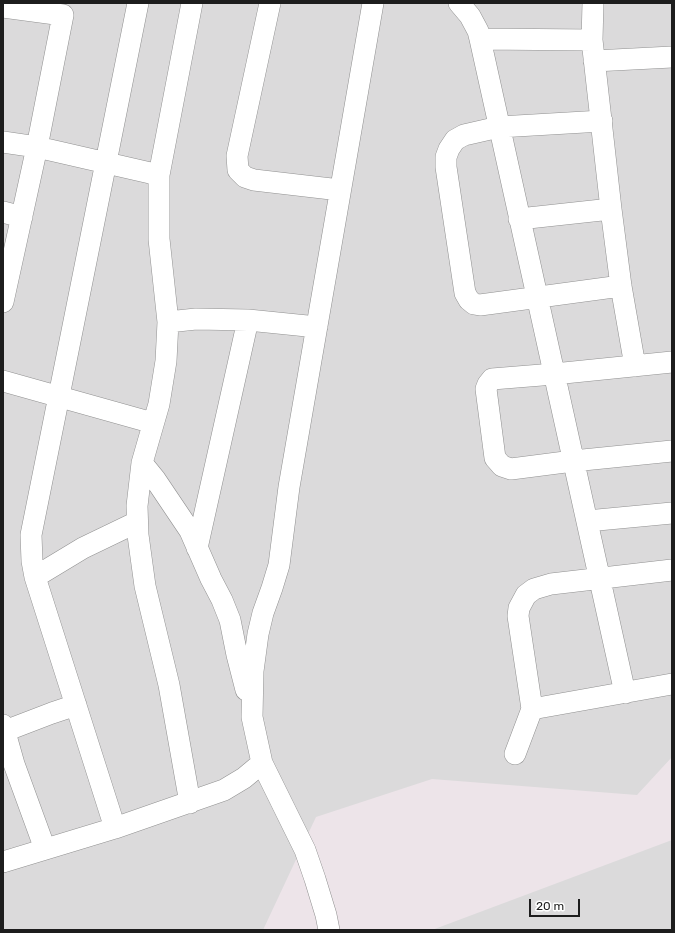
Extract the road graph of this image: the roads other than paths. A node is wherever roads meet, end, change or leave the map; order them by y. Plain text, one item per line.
1 (138, 3) edge
2 (192, 3) edge
3 (270, 3) edge
4 (373, 3) edge
5 (459, 3) edge
6 (593, 3) edge
7 (3, 7) edge
8 (64, 9) edge
9 (480, 39) junction
10 (592, 40) junction
11 (672, 57) edge
12 (594, 61) junction
13 (602, 121) junction
14 (499, 127) junction
15 (3, 142) edge
16 (37, 147) junction
17 (106, 163) junction
18 (158, 175) junction
19 (340, 190) junction
20 (611, 209) junction
21 (12, 215) edge
22 (520, 219) junction
23 (621, 286) junction
24 (537, 297) junction
25 (3, 302) edge
26 (248, 320) junction
27 (168, 322) junction
28 (317, 327) junction
29 (672, 362) edge
30 (635, 366) junction
31 (554, 374) junction
32 (3, 380) edge
33 (58, 396) junction
34 (153, 423) junction
35 (672, 451) edge
36 (573, 461) junction
37 (142, 463) junction
38 (672, 513) edge
39 (587, 521) junction
40 (137, 522) junction
41 (197, 548) junction
42 (672, 570) edge
43 (35, 577) junction
44 (600, 578) junction
45 (672, 684) edge
46 (625, 693) junction
47 (76, 705) junction
48 (532, 709) junction
49 (252, 717) junction
50 (5, 738) edge
51 (515, 754) dead end
52 (262, 763) junction
53 (190, 803) junction
54 (115, 828) junction
55 (45, 849) junction
56 (3, 862) edge
57 (328, 930) edge

1 - 17 street
2 - 18 street
3 - 19 street
4 - 19 street
5 - 9 street
6 - 10 street
7 - 8 street
8 - 16 street
9 - 10 street
9 - 14 street
10 - 12 street
11 - 12 street
12 - 13 street
13 - 14 street
13 - 20 street
14 - 22 street
14 - 24 street
15 - 16 street
16 - 17 street
16 - 21 street
17 - 18 street
17 - 33 street
18 - 27 street
19 - 28 street
20 - 22 street
20 - 23 street
21 - 25 street
22 - 24 street
23 - 24 street
23 - 30 street
24 - 31 street
26 - 27 street
26 - 28 street
26 - 41 street
27 - 34 street
28 - 49 street
29 - 30 street
30 - 31 street
31 - 36 street
31 - 36 street
32 - 33 street
33 - 34 street
33 - 43 street
34 - 37 street
35 - 36 street
36 - 39 street
37 - 40 street
37 - 41 street
38 - 39 street
39 - 44 street
40 - 43 street
40 - 53 street
41 - 49 street
42 - 44 street
43 - 47 street
44 - 46 street
44 - 48 street
45 - 46 street
46 - 48 street
47 - 50 street
47 - 54 street
48 - 51 street
49 - 52 street
50 - 55 street
52 - 53 street
52 - 57 street
53 - 54 street
54 - 55 street
55 - 56 street

